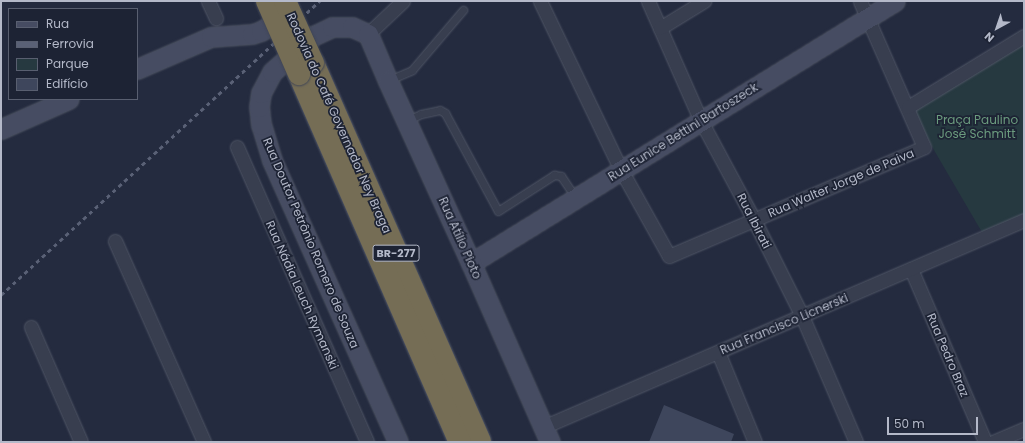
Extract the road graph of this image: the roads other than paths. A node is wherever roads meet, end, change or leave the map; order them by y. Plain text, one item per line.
1 (208, 1) edge
2 (295, 1) edge
3 (403, 1) edge
4 (540, 1) edge
5 (648, 1) edge
6 (704, 1) edge
7 (895, 1) edge
8 (277, 6) edge
9 (864, 9) edge
10 (463, 10) dead end
11 (216, 18) dead end
12 (660, 28) junction
13 (368, 34) junction
14 (1024, 36) edge
15 (303, 63) junction
16 (138, 69) edge
17 (388, 81) junction
18 (68, 100) edge
19 (908, 107) junction
20 (406, 121) junction
21 (701, 121) junction
22 (1, 129) edge
23 (237, 147) dead end
24 (621, 170) junction
25 (576, 198) junction
26 (754, 220) junction
27 (1024, 220) edge
28 (115, 241) dead end
29 (471, 263) junction
30 (911, 269) junction
31 (802, 316) junction
32 (31, 327) dead end
33 (718, 352) junction
34 (1024, 429) edge
35 (546, 435) edge
36 (81, 442) edge
37 (204, 442) edge
38 (367, 442) edge
39 (398, 442) edge
40 (460, 442) edge
41 (480, 442) edge
42 (755, 442) edge
43 (856, 442) edge
44 (985, 442) edge
45 (993, 442) edge

1 - 11 street
2 - 8 street
3 - 13 street
4 - 24 street
5 - 12 street, Rua Ibirati
6 - 12 street
7 - 9 street, Rua Eunice Bettini Bartoszeck
8 - 15 highway, Rodovia do Café Governador Ney Braga / BR-277, bridge
8 - 16 street
9 - 19 street
9 - 21 street, Rua Eunice Bettini Bartoszeck
10 - 17 lane
12 - 21 street, Rua Ibirati
13 - 15 street, Rua Doutor Petrônio Romero de Souza
13 - 17 street, Rua Atílio Pioto
14 - 19 street
15 - 39 street, Rua Doutor Petrônio Romero de Souza
15 - 40 highway, Rodovia do Café Governador Ney Braga / BR-277
15 - 41 highway, Rodovia do Café Governador Ney Braga / BR-277
17 - 20 street, Rua Atílio Pioto
18 - 22 street
19 - 26 street, Rua Walter Jorge de Paiva
20 - 25 lane
20 - 29 street, Rua Atílio Pioto
21 - 24 street, Rua Eunice Bettini Bartoszeck
21 - 26 street, Rua Ibirati
23 - 38 street, Rua Nádia Leuch Rymanski
24 - 25 street, Rua Eunice Bettini Bartoszeck
24 - 26 street, Rua Walter Jorge de Paiva
25 - 29 street, Rua Eunice Bettini Bartoszeck
26 - 31 street, Rua Ibirati
27 - 30 street, Rua Francisco Licnerski
28 - 37 street
29 - 35 street, Rua Atílio Pioto
30 - 31 street, Rua Francisco Licnerski
30 - 44 street, Rua Pedro Braz
31 - 33 street, Rua Francisco Licnerski
31 - 43 street, Rua Ibirati
32 - 36 street
33 - 35 street, Rua Francisco Licnerski
33 - 42 street
34 - 45 street

